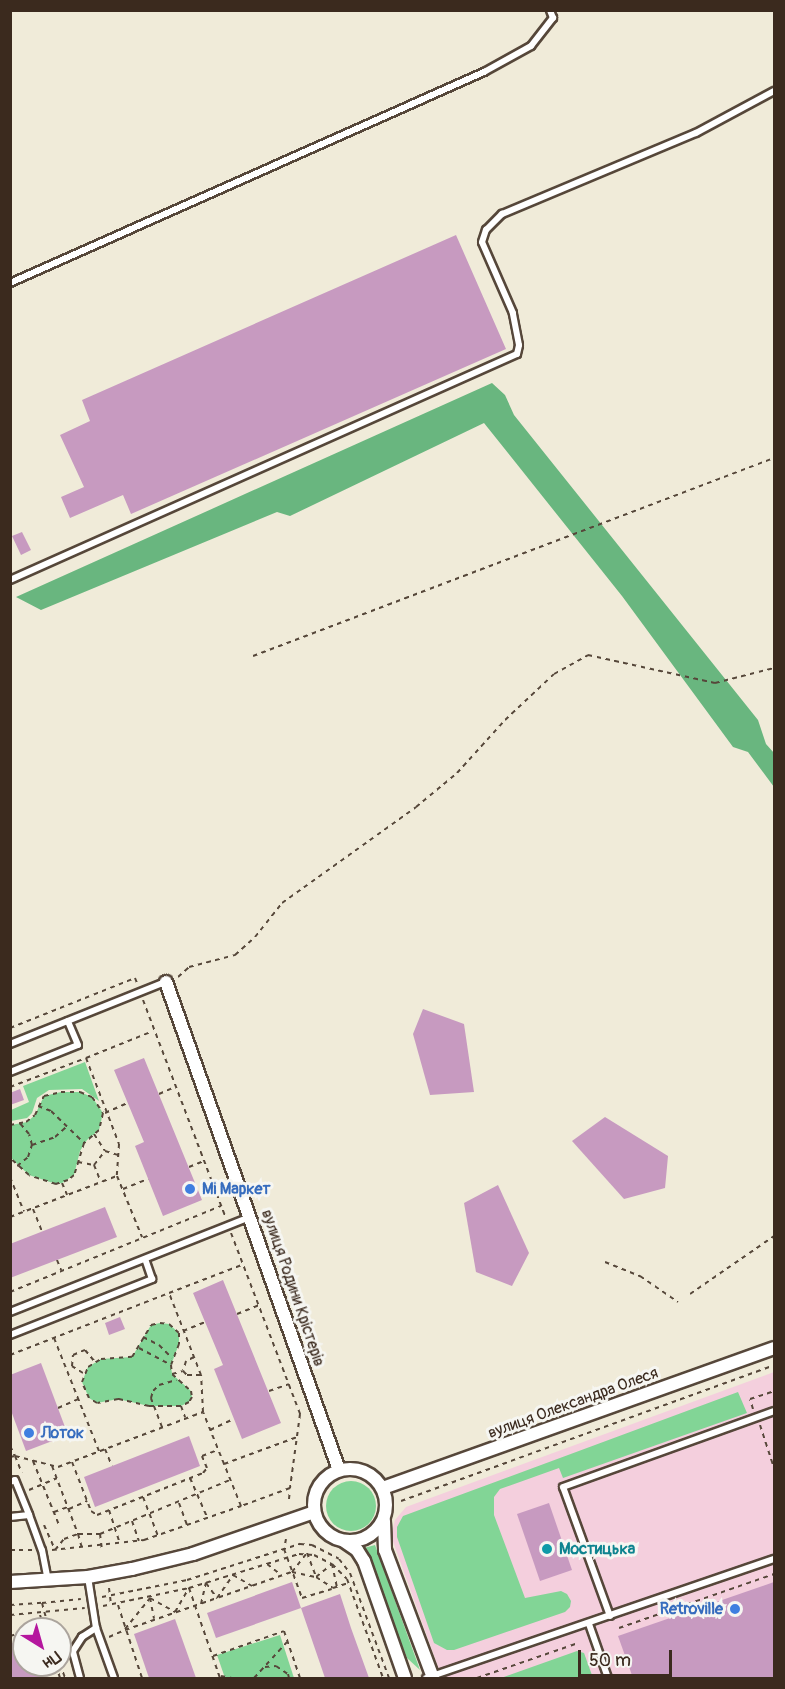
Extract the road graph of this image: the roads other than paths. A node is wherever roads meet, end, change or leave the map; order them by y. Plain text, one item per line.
1 (550, 10) edge
2 (774, 91) edge
3 (10, 283) edge
4 (10, 580) edge
5 (166, 982) joint
6 (68, 1021) junction
7 (10, 1044) edge
8 (10, 1072) edge
9 (251, 1216) junction
10 (145, 1259) junction
11 (10, 1312) edge
12 (10, 1335) edge
13 (774, 1348) edge
14 (774, 1411) edge
15 (339, 1470) junction
16 (10, 1482) edge
17 (383, 1488) junction
18 (314, 1512) junction
19 (29, 1515) junction
20 (10, 1517) edge
21 (384, 1519) junction
22 (345, 1541) junction
23 (774, 1559) edge
24 (88, 1576) junction
25 (48, 1581) junction
26 (10, 1582) edge
27 (610, 1617) junction
28 (590, 1624) junction
29 (96, 1628) junction
30 (81, 1678) edge
31 (114, 1678) edge
32 (405, 1678) edge
33 (430, 1678) edge
34 (609, 1678) edge

1 - 3 lane
2 - 4 lane
5 - 6 lane
5 - 9 street, вулиця Родини Крістерів
6 - 7 lane
6 - 8 lane
9 - 10 lane
9 - 15 street, вулиця Родини Крістерів
10 - 11 lane
10 - 12 lane
13 - 17 street, вулиця Олександра Олеся
14 - 27 lane
15 - 17 street
15 - 18 street
16 - 19 lane
17 - 21 street
18 - 22 street
18 - 24 street
19 - 20 lane
19 - 25 lane
21 - 22 street
21 - 33 street
22 - 32 street
23 - 27 lane
24 - 25 street
24 - 29 lane
25 - 26 street
27 - 28 lane
28 - 33 lane
28 - 34 lane
29 - 30 lane
29 - 31 lane

